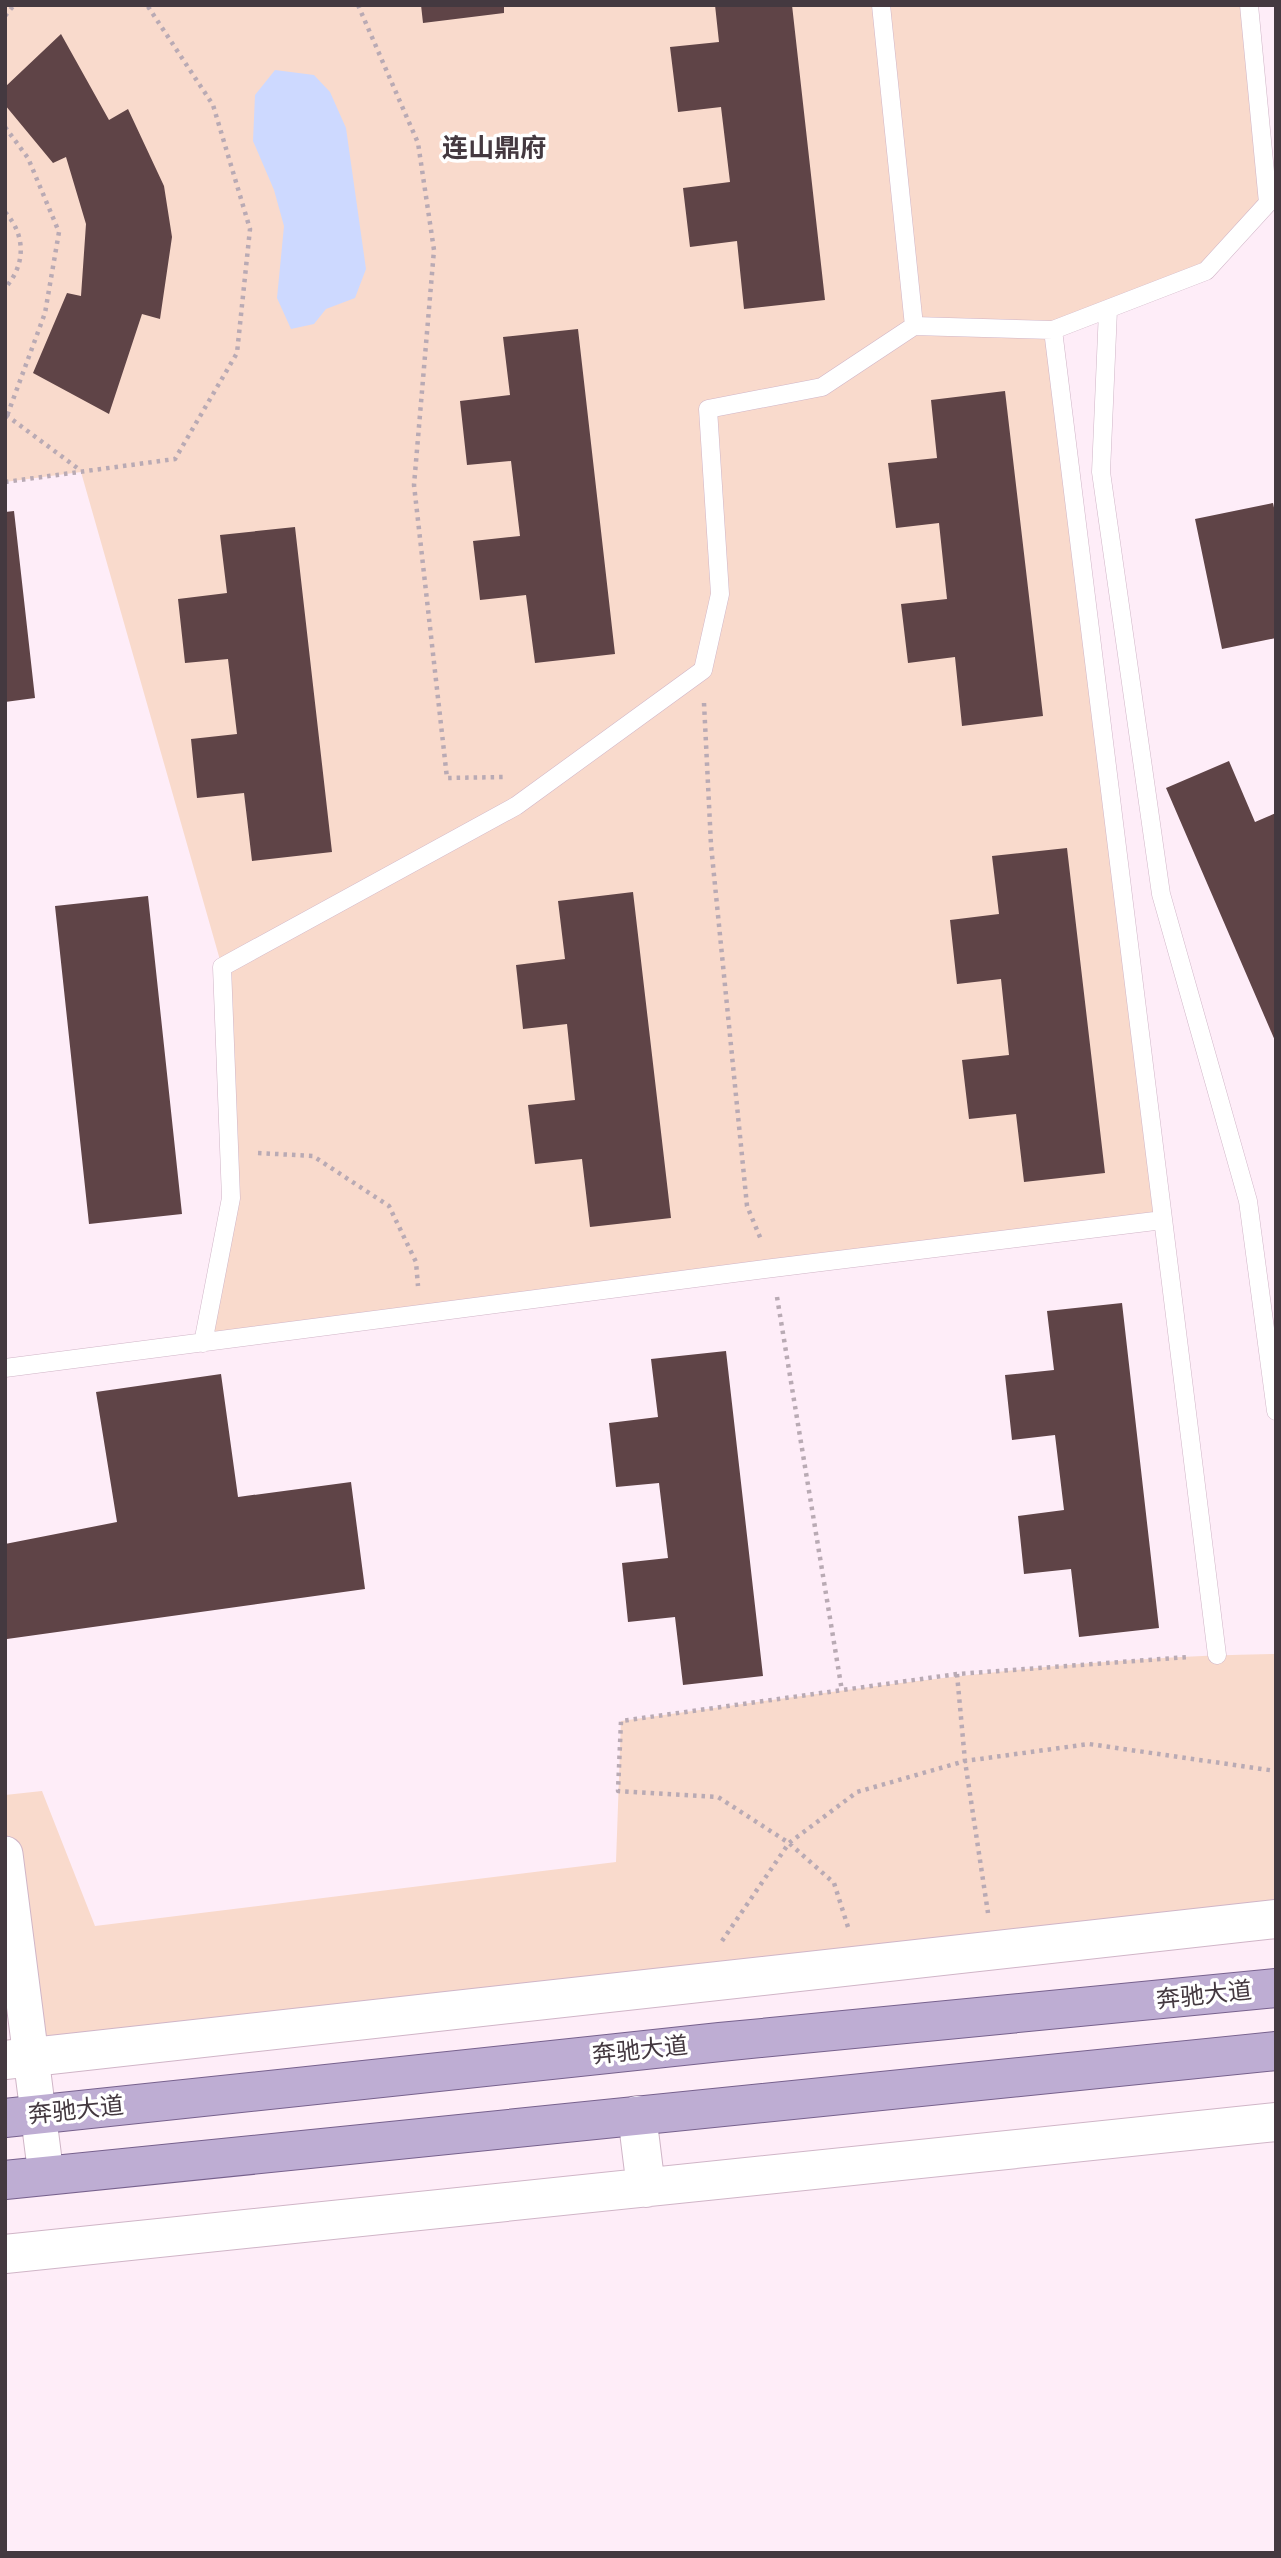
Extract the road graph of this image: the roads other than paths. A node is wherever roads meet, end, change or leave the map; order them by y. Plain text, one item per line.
1 (881, 5) edge
2 (1249, 5) edge
3 (1108, 310) junction
4 (914, 326) junction
5 (1054, 330) junction
6 (1163, 1220) junction
7 (203, 1343) junction
8 (5, 1368) edge
9 (1276, 1411) edge
10 (1217, 1655) road end
11 (5, 1854) edge
12 (1276, 1919) edge
13 (1276, 1988) edge
14 (1276, 2051) edge
15 (19, 2058) edge
16 (23, 2116) edge
17 (637, 2116) junction
18 (1276, 2122) edge
19 (46, 2175) junction
20 (5, 2179) edge
21 (646, 2188) junction
22 (5, 2254) edge

1 - 4 lane
2 - 3 lane
3 - 5 lane
3 - 9 lane
4 - 5 lane
4 - 7 lane
5 - 6 lane
6 - 7 lane
6 - 10 lane
7 - 8 lane
11 - 15 street
12 - 15 street
13 - 16 main road, 奔驰大道
14 - 17 main road
15 - 16 street
16 - 19 street
17 - 19 main road
17 - 21 street
18 - 21 street
19 - 20 main road
21 - 22 street

